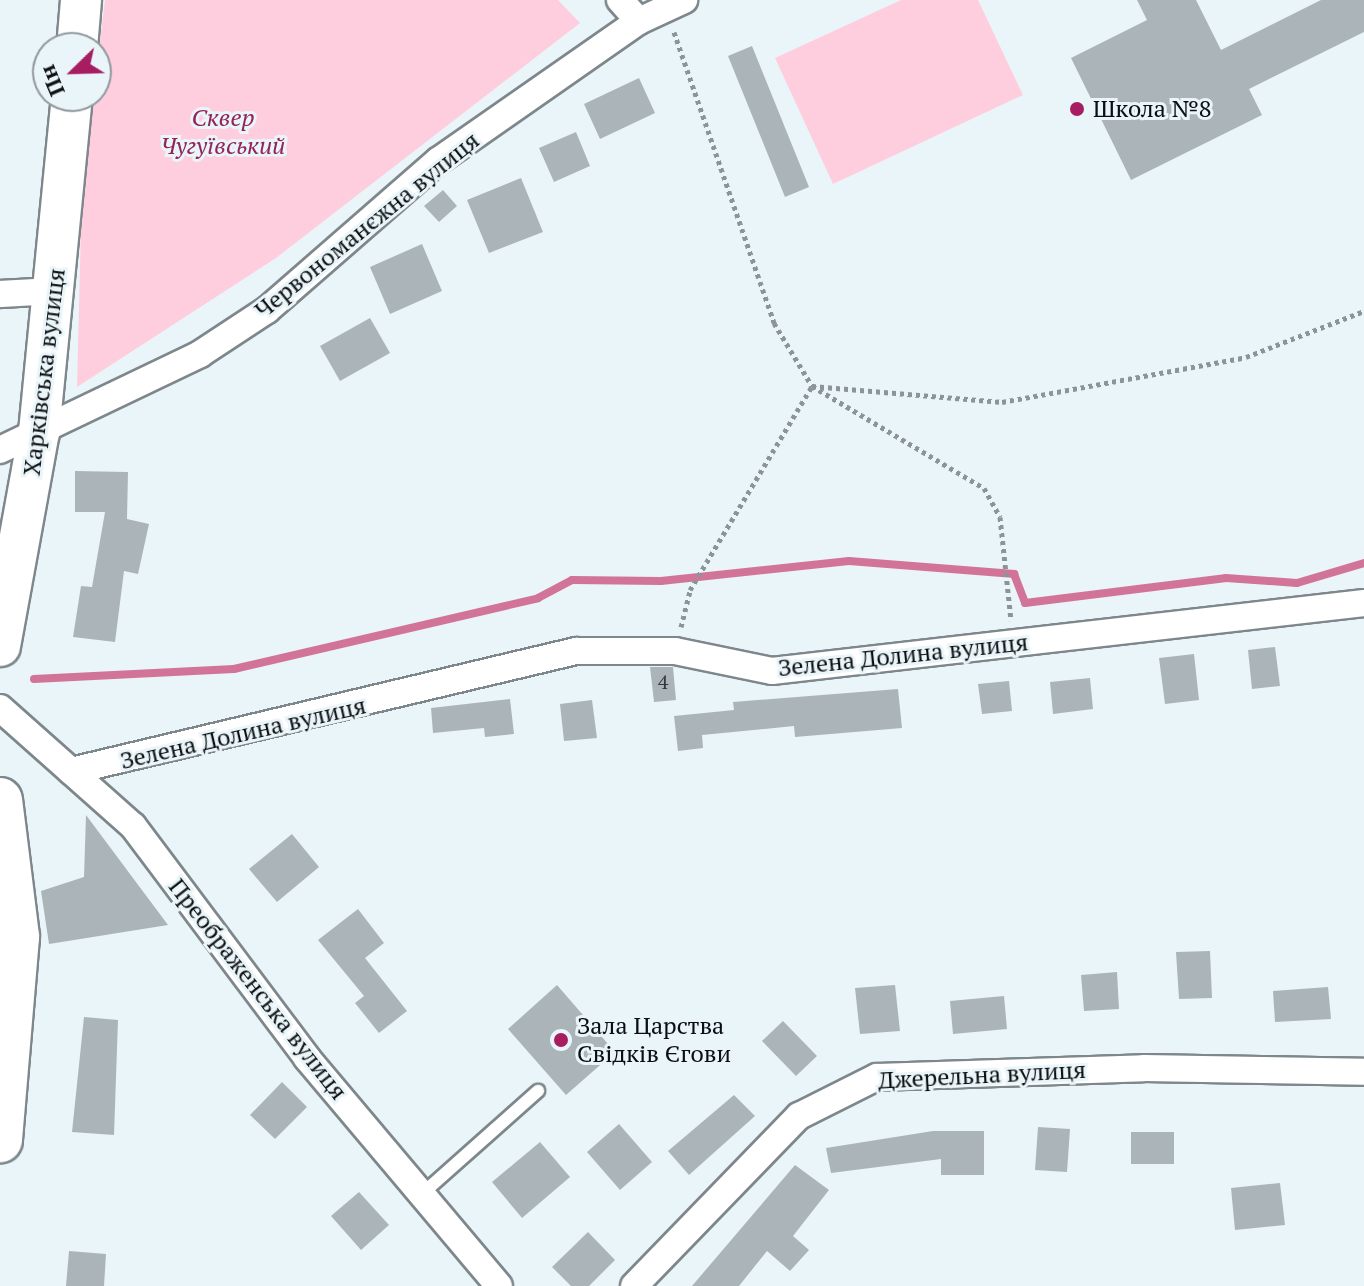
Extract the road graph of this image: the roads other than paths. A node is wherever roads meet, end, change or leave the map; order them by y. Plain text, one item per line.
1 (81, 0) edge
2 (620, 0) edge
3 (675, 4) edge
4 (639, 21) junction
5 (78, 32) edge
6 (71, 112) edge
7 (54, 291) junction
8 (0, 294) edge
9 (39, 432) junction
10 (0, 450) edge
11 (1364, 603) edge
12 (0, 646) edge
13 (0, 708) edge
14 (71, 771) junction
15 (0, 800) edge
16 (9, 937) edge
17 (3, 1072) edge
18 (1364, 1072) edge
19 (538, 1091) dead end
20 (0, 1140) edge
21 (423, 1193) junction
22 (499, 1286) edge
23 (634, 1286) edge

1 - 5 main road
2 - 4 street
3 - 4 street, Червономанєжна вулиця
4 - 9 street, Червономанєжна вулиця
6 - 7 main road, Харківська вулиця
7 - 8 street
7 - 9 main road, Харківська вулиця
9 - 10 street, Червономанєжна вулиця
9 - 12 main road, Харківська вулиця
11 - 14 street, Зелена Долина вулиця
13 - 14 street, Преображенська вулиця
14 - 21 street, Преображенська вулиця
15 - 16 highway
16 - 17 highway
17 - 20 highway
18 - 23 street, Джерельна вулиця
19 - 21 lane
21 - 22 street, Преображенська вулиця

